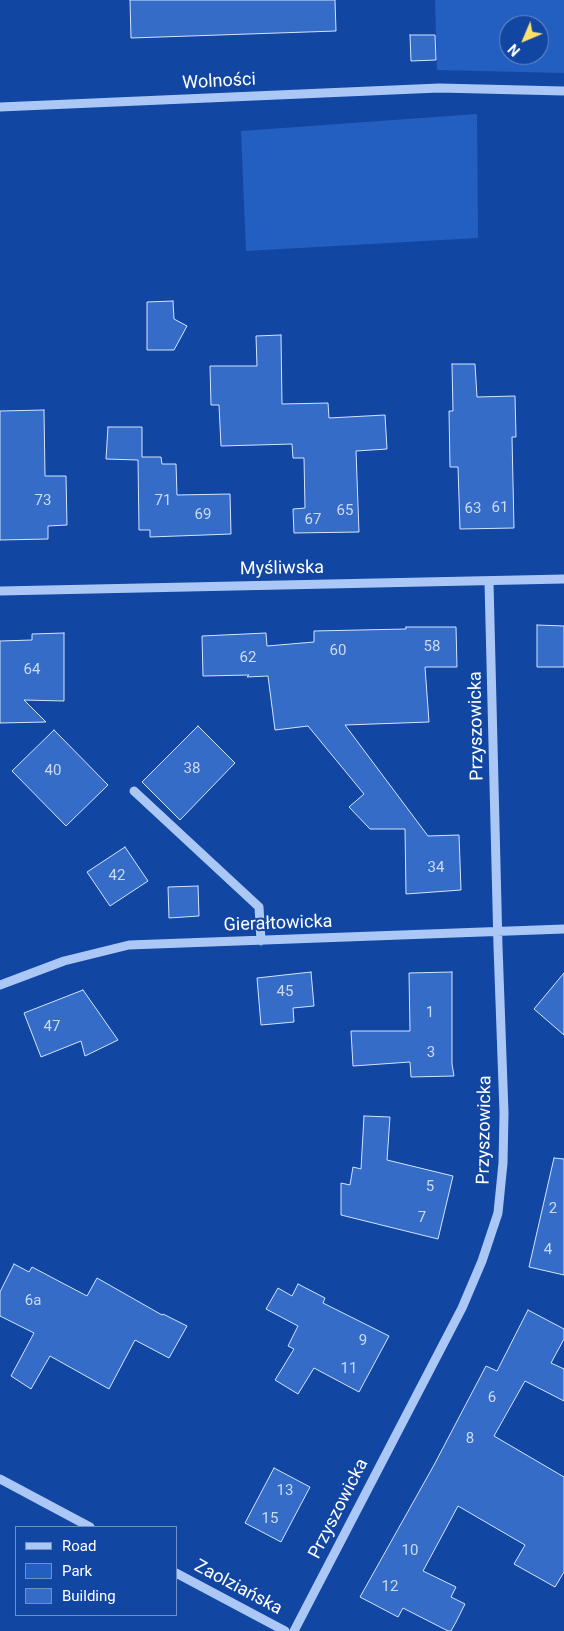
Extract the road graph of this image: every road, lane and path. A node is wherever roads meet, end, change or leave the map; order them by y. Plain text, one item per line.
1 (564, 91) edge
2 (0, 107) edge
3 (564, 579) edge
4 (489, 582) junction
5 (0, 591) edge
6 (134, 790) dead end
7 (564, 929) edge
8 (498, 932) junction
9 (261, 941) junction
10 (0, 985) edge
11 (0, 1479) edge
12 (88, 1526) edge
13 (178, 1574) edge
14 (285, 1631) edge
15 (294, 1631) edge

1 - 2 street, Wolności
3 - 4 street, Myśliwska
4 - 5 street, Myśliwska
4 - 8 street, Przyszowicka
6 - 9 street
7 - 8 street, Gierałtowicka
8 - 9 street, Gierałtowicka
8 - 15 street, Przyszowicka
9 - 10 street, Gierałtowicka
11 - 12 street
13 - 14 street, Zaolziańska

